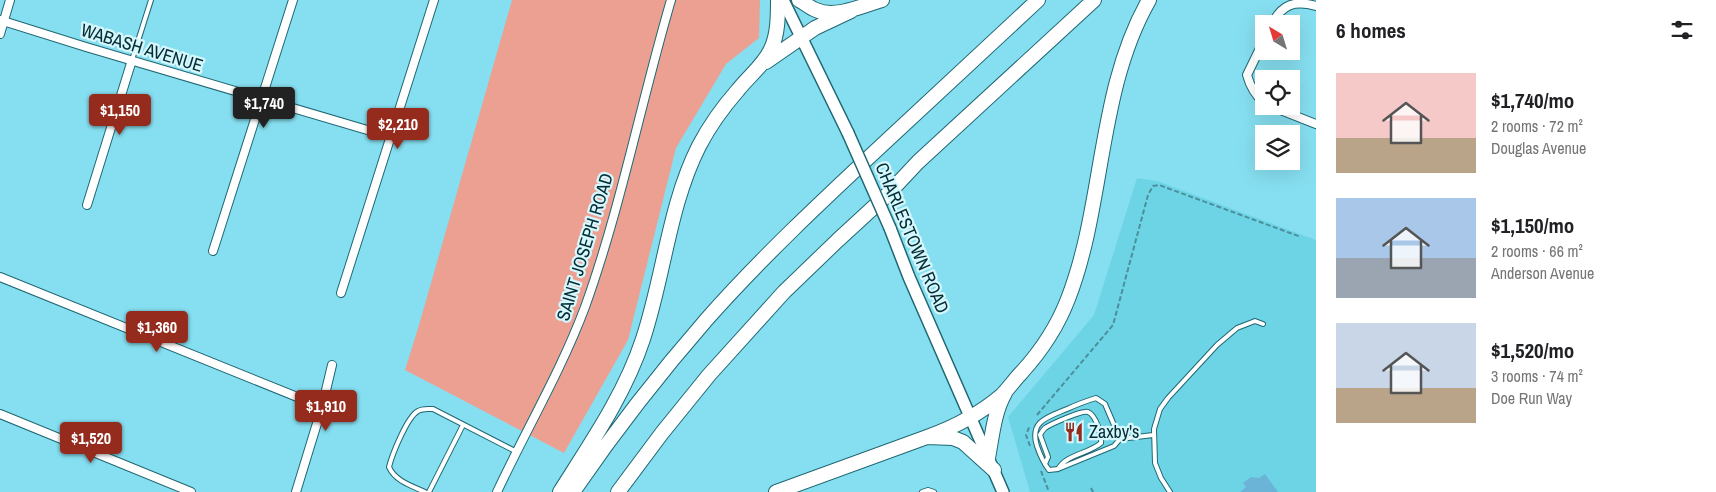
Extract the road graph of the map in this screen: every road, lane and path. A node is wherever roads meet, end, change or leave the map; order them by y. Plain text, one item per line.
1 (10, 0) edge
2 (151, 0) edge
3 (293, 0) edge
4 (434, 0) edge
5 (670, 0) edge
6 (778, 0) edge
7 (783, 0) edge
8 (799, 0) edge
9 (882, 0) edge
10 (1038, 0) edge
11 (1094, 0) edge
12 (1149, 0) edge
13 (1316, 6) edge
14 (851, 11) junction
15 (1276, 15) edge
16 (2, 20) edge
17 (0, 34) edge
18 (802, 38) junction
19 (1255, 58) edge
20 (132, 60) junction
21 (758, 68) junction
22 (1255, 94) edge
23 (261, 100) junction
24 (1293, 115) edge
25 (1316, 124) edge
26 (391, 138) junction
27 (87, 205) dead end
28 (1301, 237) dead end
29 (213, 251) dead end
30 (0, 277) edge
31 (341, 293) dead end
32 (1264, 324) dead end
33 (332, 365) dead end
34 (1007, 389) junction
35 (322, 407) junction
36 (0, 414) edge
37 (970, 417) junction
38 (463, 425) junction
39 (1153, 435) junction
40 (927, 438) junction
41 (1120, 439) junction
42 (1031, 450) dead end
43 (517, 452) junction
44 (991, 464) junction
45 (1045, 464) junction
46 (1039, 467) dead end
47 (1058, 469) junction
48 (1091, 488) dead end
49 (191, 492) edge
50 (296, 492) edge
51 (427, 492) edge
52 (497, 492) edge
53 (560, 492) edge
54 (573, 492) edge
55 (618, 492) edge
56 (776, 492) edge
57 (922, 492) edge
58 (934, 492) edge
59 (1003, 492) edge
60 (1049, 492) edge
61 (1093, 492) edge
62 (1170, 492) edge

1 - 16 street
2 - 20 lane
3 - 23 street
4 - 26 street
5 - 43 street, SAINT JOSEPH ROAD
6 - 21 highway
7 - 18 main road, CHARLESTOWN ROAD
8 - 14 highway
9 - 14 highway
10 - 54 highway
11 - 55 highway
12 - 34 highway
13 - 15 street
14 - 18 highway
16 - 17 street
16 - 20 street, WABASH AVENUE
18 - 21 highway
18 - 37 main road, CHARLESTOWN ROAD, bridge
19 - 22 street
20 - 23 street, WABASH AVENUE
20 - 27 street
21 - 53 highway
23 - 26 street, WABASH AVENUE
23 - 29 street
24 - 25 street
26 - 31 street
28 - 42 path
30 - 35 street
32 - 39 lane
33 - 35 street
34 - 37 highway
34 - 44 highway
35 - 50 street
36 - 49 street
37 - 40 highway
37 - 44 main road, CHARLESTOWN ROAD
38 - 43 lane
38 - 51 lane
38 - 51 lane
39 - 41 lane
39 - 62 lane
40 - 44 highway
40 - 56 highway
41 - 45 lane
41 - 47 lane
43 - 52 street, SAINT JOSEPH ROAD
44 - 59 main road, CHARLESTOWN ROAD
45 - 47 lane
45 - 47 lane
46 - 60 path
48 - 61 path
57 - 58 lane

